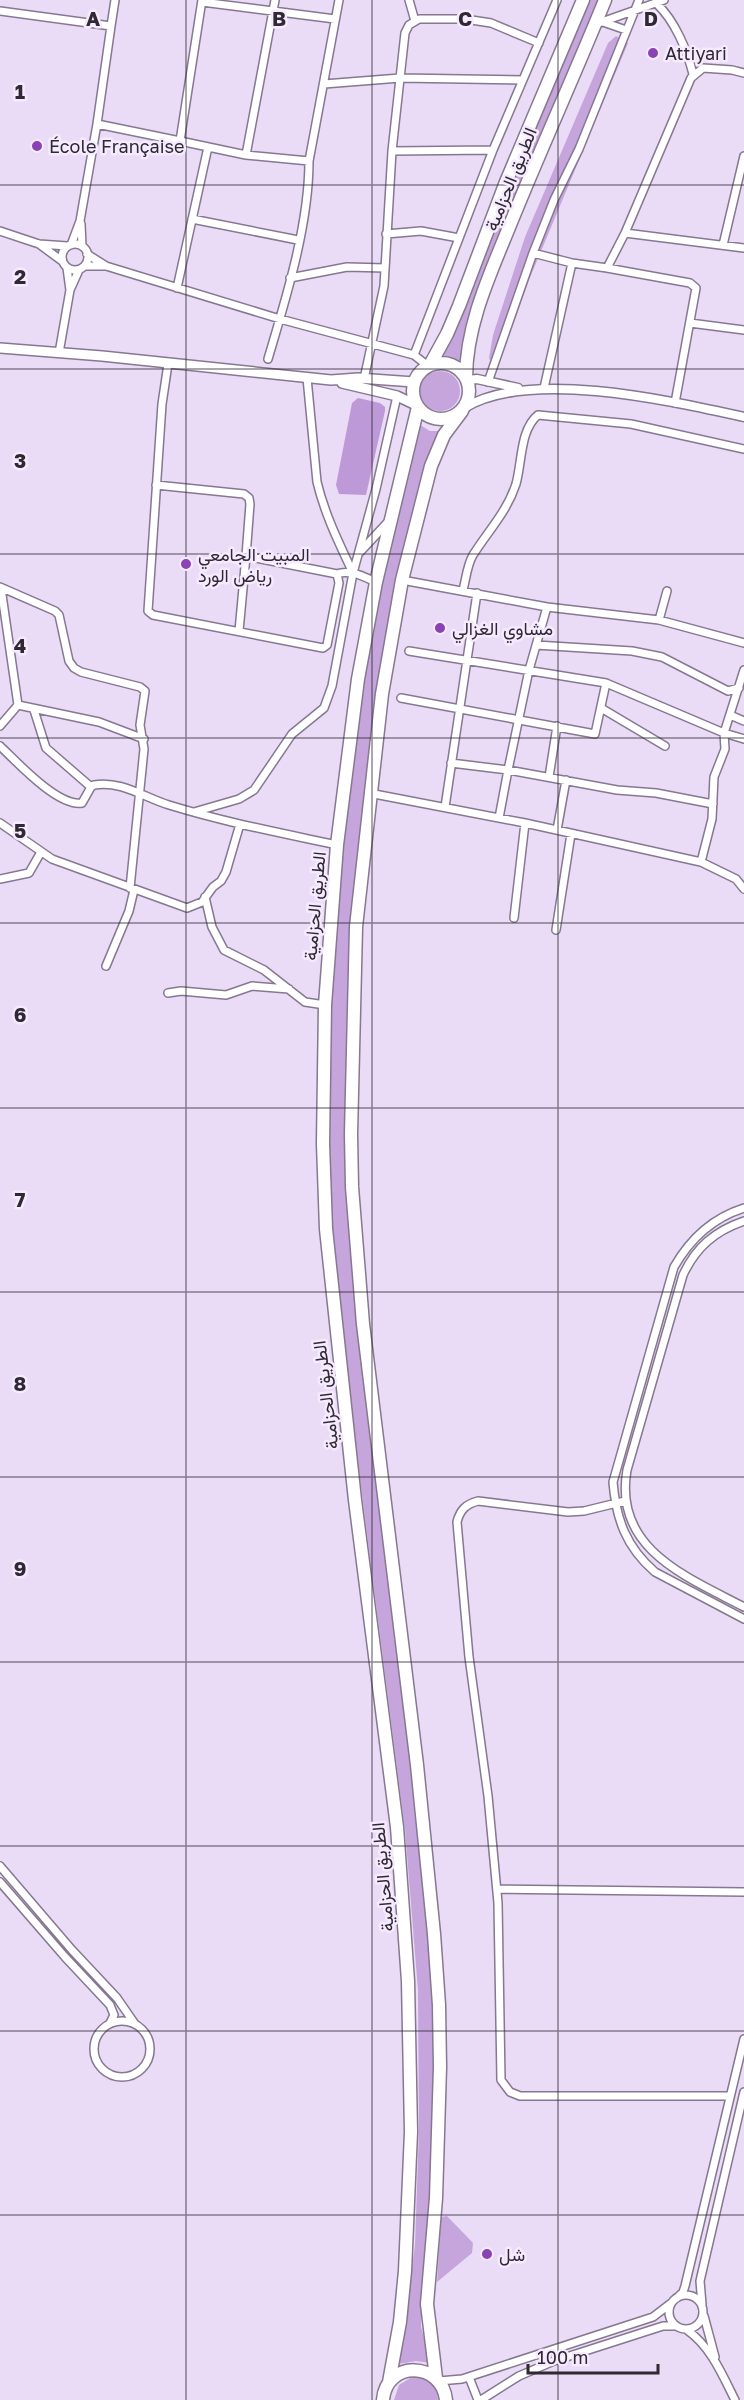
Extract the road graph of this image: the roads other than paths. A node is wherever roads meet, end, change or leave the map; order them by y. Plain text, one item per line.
1 (115, 0) edge
2 (274, 0) edge
3 (339, 0) edge
4 (409, 0) edge
5 (557, 0) edge
6 (583, 0) edge
7 (605, 0) edge
8 (639, 0) edge
9 (202, 1) edge
10 (661, 2) edge
11 (0, 11) edge
12 (634, 11) junction
13 (273, 13) junction
14 (335, 19) junction
15 (415, 21) junction
16 (599, 23) junction
17 (111, 26) junction
18 (626, 30) junction
19 (538, 43) junction
20 (744, 73) edge
21 (693, 74) junction
22 (400, 78) junction
23 (523, 80) junction
24 (324, 84) junction
25 (97, 124) junction
26 (180, 141) junction
27 (207, 147) junction
28 (493, 150) junction
29 (392, 151) junction
30 (246, 155) junction
31 (744, 156) edge
32 (309, 161) junction
33 (192, 219) junction
34 (80, 221) junction
35 (0, 231) edge
36 (625, 233) junction
37 (386, 234) junction
38 (459, 238) junction
39 (298, 240) junction
40 (39, 244) junction
41 (69, 245) junction
42 (723, 245) junction
43 (82, 246) junction
44 (744, 248) edge
45 (533, 253) junction
46 (87, 254) junction
47 (62, 261) junction
48 (572, 263) junction
49 (106, 266) junction
50 (67, 268) junction
51 (82, 268) junction
52 (385, 268) junction
53 (607, 268) junction
54 (290, 278) junction
55 (177, 288) junction
56 (70, 290) junction
57 (280, 319) junction
58 (690, 323) junction
59 (744, 330) edge
60 (374, 343) junction
61 (0, 348) edge
62 (59, 353) junction
63 (414, 355) junction
64 (268, 359) dead end
65 (168, 364) junction
66 (429, 365) junction
67 (307, 378) junction
68 (364, 378) junction
69 (467, 379) junction
70 (331, 380) junction
71 (414, 382) junction
72 (488, 382) junction
73 (544, 388) junction
74 (524, 389) junction
75 (397, 396) junction
76 (675, 403) junction
77 (417, 406) junction
78 (463, 410) junction
79 (744, 417) edge
80 (744, 449) edge
81 (156, 485) junction
82 (391, 519) junction
83 (360, 552) junction
84 (246, 556) junction
85 (353, 573) junction
86 (337, 574) junction
87 (402, 580) junction
88 (376, 582) junction
89 (0, 588) edge
90 (463, 590) junction
91 (667, 591) dead end
92 (477, 593) junction
93 (547, 607) junction
94 (659, 620) junction
95 (239, 631) junction
96 (744, 643) edge
97 (536, 645) junction
98 (409, 651) dead end
99 (467, 659) junction
100 (529, 670) junction
101 (744, 670) edge
102 (606, 683) junction
103 (741, 687) edge
104 (401, 698) dead end
105 (18, 705) junction
106 (601, 708) junction
107 (459, 709) junction
108 (34, 710) junction
109 (730, 715) junction
110 (519, 719) junction
111 (744, 721) edge
112 (0, 726) edge
113 (557, 726) junction
114 (724, 734) junction
115 (144, 739) junction
116 (744, 739) edge
117 (0, 746) edge
118 (665, 746) dead end
119 (451, 764) junction
120 (508, 770) junction
121 (549, 777) junction
122 (566, 780) junction
123 (91, 787) junction
124 (369, 793) junction
125 (140, 794) junction
126 (713, 804) junction
127 (445, 807) junction
128 (194, 812) junction
129 (499, 818) junction
130 (0, 823) edge
131 (525, 823) junction
132 (240, 824) junction
133 (557, 830) junction
134 (571, 834) junction
135 (337, 845) junction
136 (41, 852) junction
137 (701, 862) junction
138 (0, 879) edge
139 (132, 889) junction
140 (744, 889) edge
141 (205, 897) junction
142 (514, 918) dead end
143 (556, 930) dead end
144 (106, 966) dead end
145 (289, 989) junction
146 (168, 993) dead end
147 (324, 1005) junction
148 (744, 1208) edge
149 (744, 1221) edge
150 (625, 1502) junction
151 (615, 1503) junction
152 (744, 1607) edge
153 (744, 1619) edge
154 (0, 1866) edge
155 (0, 1882) edge
156 (496, 1889) junction
157 (744, 1892) edge
158 (110, 2023) junction
159 (135, 2024) junction
160 (744, 2038) edge
161 (744, 2092) edge
162 (729, 2096) junction
163 (676, 2298) junction
164 (670, 2304) junction
165 (702, 2304) junction
166 (704, 2314) junction
167 (676, 2326) junction
168 (687, 2330) junction
169 (573, 2343) junction
170 (576, 2354) junction
171 (718, 2365) junction
172 (469, 2377) junction
173 (437, 2380) junction
174 (389, 2382) junction
175 (383, 2400) edge
176 (446, 2400) edge
177 (479, 2400) edge
178 (735, 2400) edge

1 - 17 street
2 - 13 street
3 - 14 street
4 - 15 street
5 - 19 street
6 - 66 highway, الطريق الحزامية
7 - 16 highway, الطريق الحزامية
8 - 12 street
9 - 13 street
9 - 26 street
10 - 12 street
10 - 21 street
11 - 17 street
12 - 16 street
12 - 18 street
13 - 14 street
13 - 30 street
14 - 24 street
15 - 19 street
15 - 22 street
16 - 18 street
16 - 69 highway, الطريق الحزامية
17 - 25 street
18 - 45 street
19 - 23 street
20 - 21 street
21 - 36 street
22 - 23 street
22 - 24 street
22 - 29 street
23 - 28 street
24 - 32 street
25 - 26 street
25 - 34 street
26 - 27 street
27 - 30 street
27 - 33 street
28 - 29 street
28 - 38 street
29 - 37 street
30 - 32 street
31 - 42 street
32 - 39 street
33 - 39 street
33 - 55 street
34 - 41 street
34 - 43 street
35 - 40 street
36 - 42 street
36 - 53 street
37 - 38 street
37 - 52 street
38 - 63 street
39 - 54 street
40 - 41 street
40 - 47 street
41 - 43 street
41 - 47 street
42 - 44 street
43 - 46 street
45 - 48 street
45 - 72 street
46 - 49 street
46 - 51 street
47 - 50 street
48 - 53 street
48 - 73 street
49 - 51 street
49 - 55 street
50 - 51 street
50 - 56 street
51 - 56 street
52 - 54 street
52 - 60 street
53 - 58 street
54 - 57 street
55 - 57 street
56 - 62 street
57 - 60 street
57 - 64 street
58 - 59 street
58 - 76 street
60 - 63 street
60 - 68 street
61 - 62 main road
62 - 65 main road
63 - 66 street
65 - 67 main road
65 - 81 street
66 - 69 highway
66 - 71 highway, الطريق الحزامية
67 - 70 main road
67 - 85 street
68 - 70 main road
68 - 71 main road
69 - 72 street
69 - 78 highway, الطريق الحزامية
70 - 75 main road
71 - 77 highway, الطريق الحزامية
72 - 74 street
73 - 74 street
73 - 76 street
74 - 78 street
75 - 77 main road
75 - 83 street
76 - 79 street
77 - 78 highway
77 - 82 highway, الطريق الحزامية
78 - 87 highway
80 - 90 street
81 - 84 street
81 - 95 street
82 - 83 street
82 - 88 highway, الطريق الحزامية
83 - 85 street
84 - 86 street
84 - 95 street
85 - 86 street
85 - 88 street
85 - 128 street
86 - 95 street
87 - 90 street
87 - 124 highway
88 - 135 highway, الطريق الحزامية
89 - 105 street
89 - 115 street
90 - 92 street
91 - 94 street
92 - 93 street
92 - 99 street
93 - 94 street
93 - 97 street
94 - 96 street
97 - 100 street
97 - 103 street
98 - 99 street
99 - 100 street
99 - 107 street
100 - 102 street
100 - 110 street
101 - 103 street
102 - 106 street
102 - 114 street
103 - 109 street
104 - 107 street
105 - 108 street
105 - 112 street
106 - 113 street
106 - 118 street
107 - 110 street
107 - 119 street
108 - 115 street
108 - 123 street
109 - 111 street
109 - 114 street
110 - 113 street
110 - 120 street
113 - 121 street
114 - 116 street
114 - 126 street
115 - 125 street
117 - 123 street
119 - 120 street
119 - 127 street
120 - 121 street
120 - 129 street
121 - 122 street
122 - 126 street
122 - 133 street
123 - 125 street
124 - 127 street
124 - 173 highway
125 - 128 street
125 - 139 street
126 - 137 street
127 - 129 street
128 - 132 street
129 - 131 street
130 - 136 street
131 - 133 street
131 - 142 street
132 - 135 street
132 - 141 street
133 - 134 street
134 - 137 street
134 - 143 street
135 - 147 highway, الطريق الحزامية
136 - 138 street
136 - 139 street
137 - 140 street
139 - 141 street
139 - 144 street
141 - 145 street
145 - 146 street
145 - 147 street
147 - 174 highway, الطريق الحزامية
148 - 151 street
149 - 150 street
150 - 151 street
150 - 152 street
151 - 153 street
151 - 156 street
154 - 159 street
155 - 158 street
156 - 157 street
156 - 162 street
158 - 159 street
158 - 159 street
160 - 162 street
161 - 165 street
162 - 163 street
163 - 164 street
163 - 165 street
164 - 167 street
164 - 169 street
165 - 166 street
166 - 168 street
166 - 171 street
167 - 168 street
167 - 170 street
168 - 171 street
169 - 170 street
169 - 172 street
170 - 177 street
171 - 178 street
172 - 173 street
172 - 177 street
173 - 174 highway
173 - 176 highway
174 - 175 highway, الطريق الحزامية

